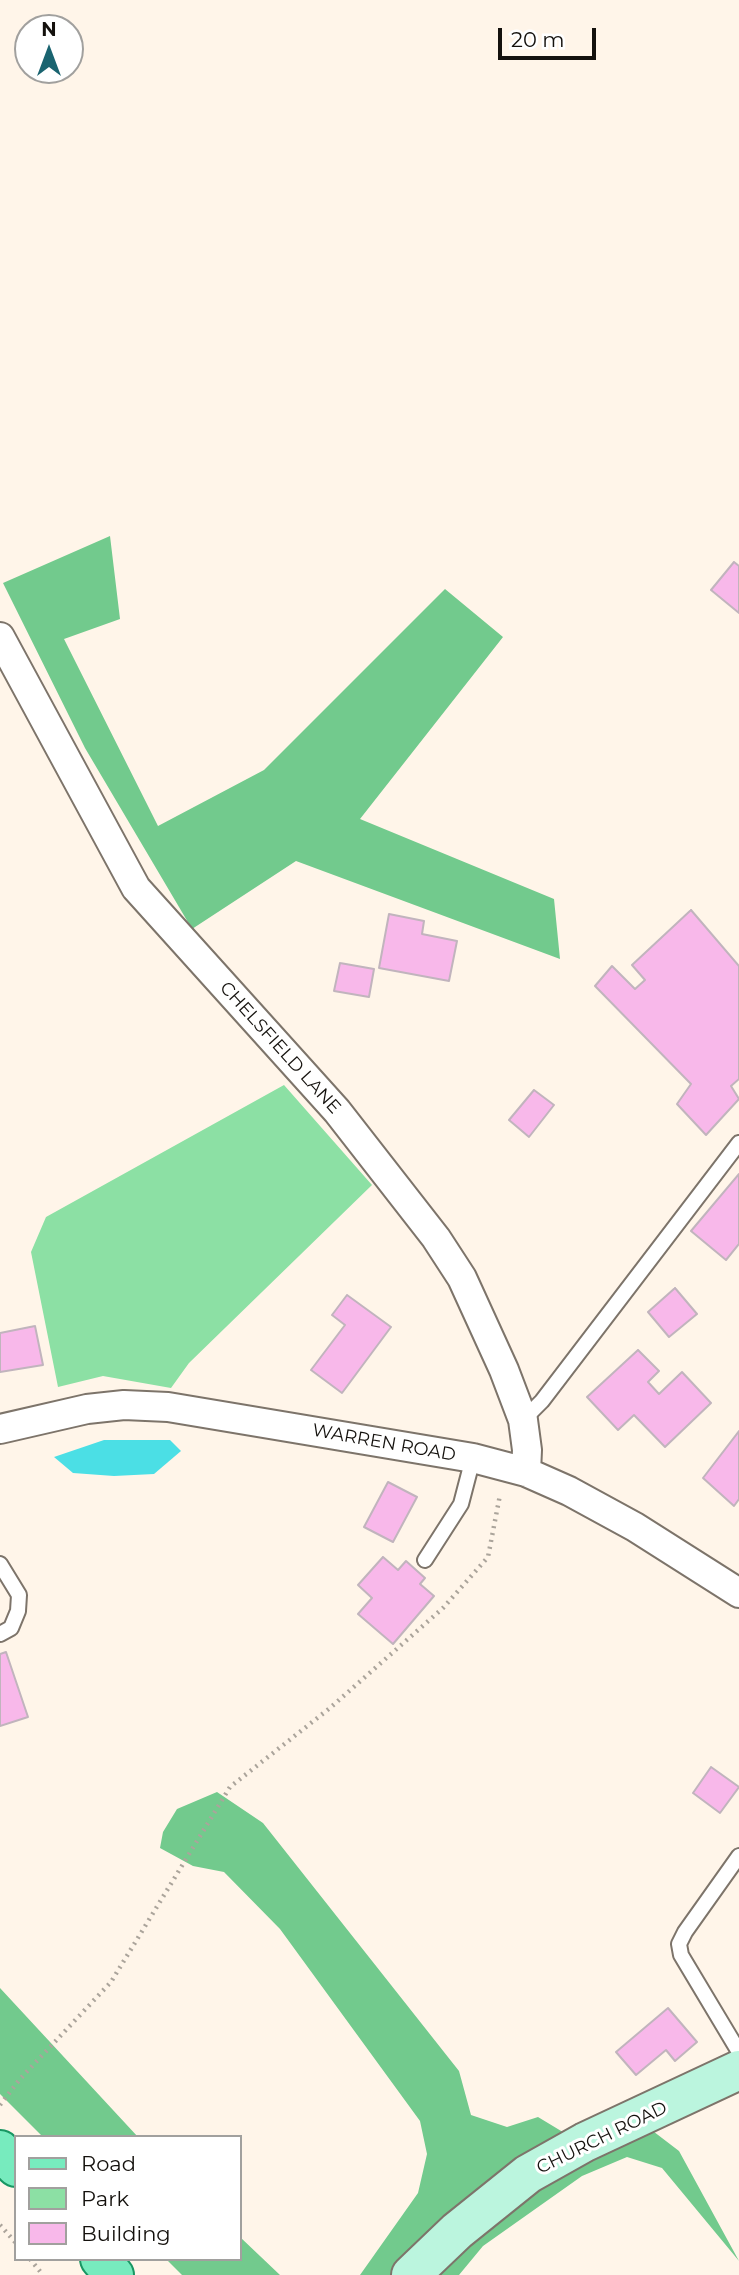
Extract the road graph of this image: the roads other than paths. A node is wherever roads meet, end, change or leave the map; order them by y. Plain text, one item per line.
1 (0, 636) edge
2 (739, 1143) edge
3 (523, 1420) junction
4 (0, 1429) edge
5 (473, 1458) junction
6 (516, 1470) junction
7 (425, 1560) dead end
8 (0, 1563) edge
9 (739, 1593) edge
10 (0, 1634) edge
11 (739, 1856) edge
12 (739, 2052) edge
13 (739, 2070) edge
14 (0, 2150) edge
15 (14, 2164) edge
16 (102, 2261) edge
17 (114, 2275) edge
18 (411, 2275) edge

1 - 3 street, CHELSFIELD LANE
2 - 3 lane
3 - 6 street, CHELSFIELD LANE
4 - 5 street, WARREN ROAD
5 - 6 street, WARREN ROAD
5 - 7 lane
6 - 9 street, WARREN ROAD
8 - 10 lane
11 - 12 lane
13 - 18 street, CHURCH ROAD
14 - 15 main road
16 - 17 main road

